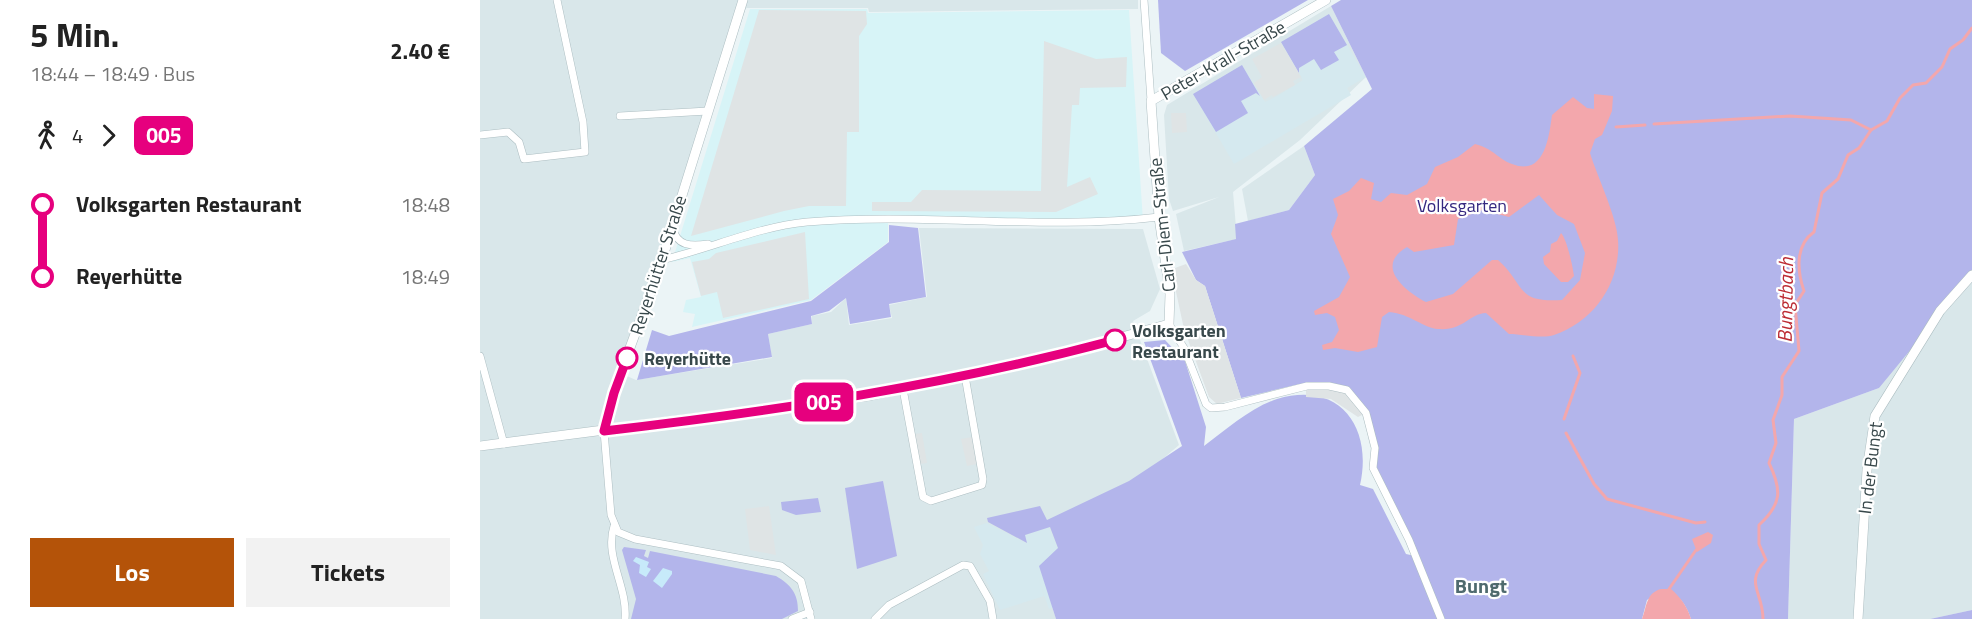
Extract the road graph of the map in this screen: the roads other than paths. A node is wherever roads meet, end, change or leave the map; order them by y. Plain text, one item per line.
1 (557, 0) edge
2 (743, 0) edge
3 (1144, 0) edge
4 (1326, 0) edge
5 (1151, 102) junction
6 (708, 111) junction
7 (620, 116) dead end
8 (480, 126) edge
9 (481, 135) edge
10 (1159, 217) junction
11 (672, 225) junction
12 (717, 243) junction
13 (661, 260) junction
14 (1972, 275) edge
15 (1169, 324) junction
16 (480, 356) edge
17 (965, 376) junction
18 (903, 389) junction
19 (604, 431) junction
20 (504, 444) junction
21 (480, 446) edge
22 (614, 526) junction
23 (626, 608) junction
24 (811, 616) edge
25 (619, 619) edge
26 (625, 619) edge
27 (792, 619) edge
28 (875, 619) edge
29 (993, 619) edge
30 (1441, 619) edge
31 (1858, 619) edge

1 - 9 street
2 - 6 street, Reyerhütter Straße
3 - 5 street, Carl-Diem-Straße
4 - 5 street, Peter-Krall-Straße
5 - 10 street, Carl-Diem-Straße
6 - 7 street
6 - 11 street, Reyerhütter Straße
8 - 9 street
10 - 12 street
10 - 15 street, Carl-Diem-Straße
11 - 12 street
11 - 13 street, Reyerhütter Straße
12 - 13 street
13 - 19 street, Reyerhütter Straße
14 - 31 street, In der Bungt
15 - 17 street
15 - 30 street
16 - 20 street
17 - 18 street
17 - 18 street
18 - 19 street
19 - 20 street
19 - 22 street, Reyerhütter Straße
20 - 21 street
22 - 23 street, Reyerhütter Straße
22 - 24 street
23 - 25 street
23 - 26 street, Reyerhütter Straße
24 - 27 street
28 - 29 street

